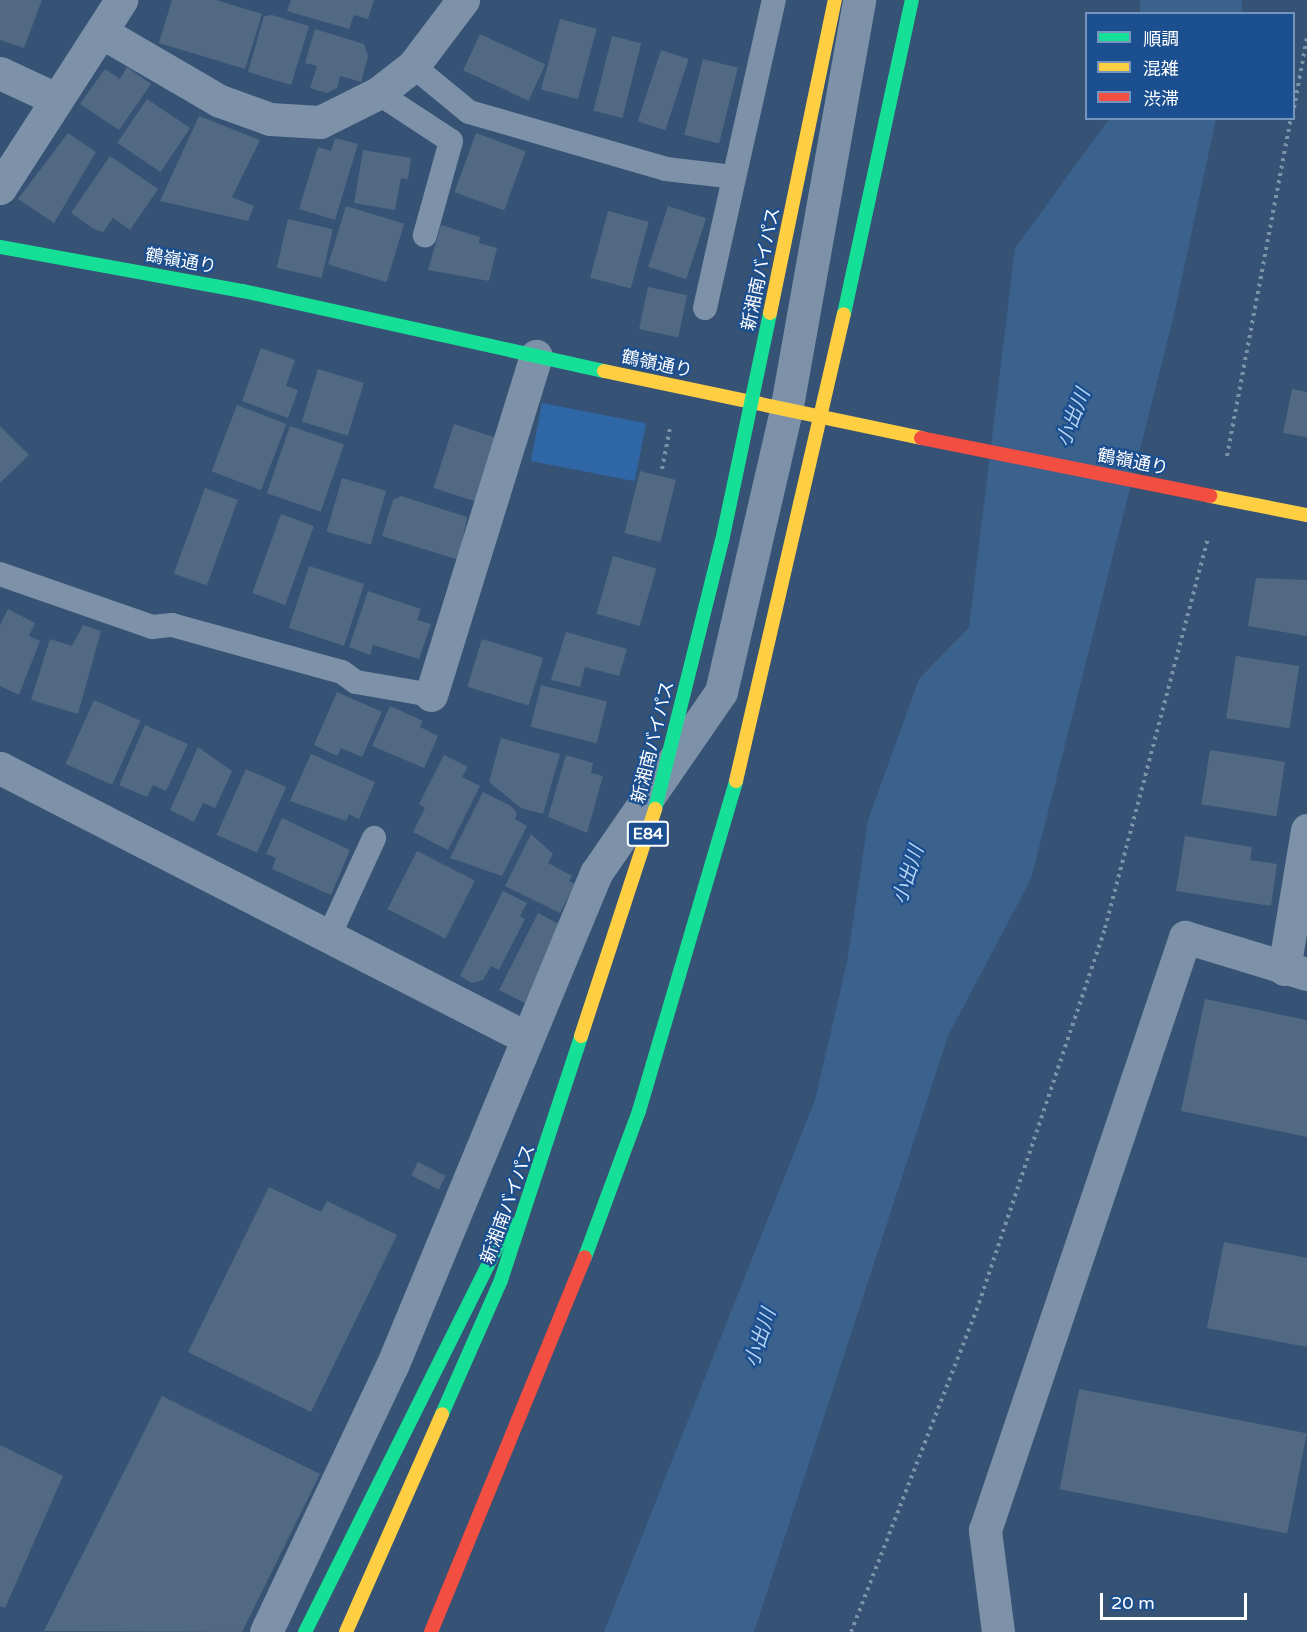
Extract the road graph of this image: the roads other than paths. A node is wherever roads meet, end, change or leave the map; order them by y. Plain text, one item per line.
1 (121, 0) edge
2 (464, 0) edge
3 (774, 0) edge
4 (835, 0) edge
5 (859, 0) edge
6 (912, 0) edge
7 (102, 33) junction
8 (413, 66) junction
9 (0, 73) edge
10 (378, 93) junction
11 (56, 99) junction
12 (734, 177) junction
13 (0, 188) edge
14 (425, 235) dead end
15 (0, 247) edge
16 (705, 308) dead end
17 (536, 356) junction
18 (786, 411) junction
19 (1307, 515) edge
20 (0, 574) edge
21 (431, 695) joint
22 (0, 768) edge
23 (1307, 830) edge
24 (374, 838) dead end
25 (329, 936) junction
26 (1295, 972) edge
27 (527, 1038) junction
28 (557, 1122) junction
29 (266, 1632) edge
30 (305, 1632) edge
31 (346, 1632) edge
32 (431, 1632) edge
33 (998, 1632) edge

1 - 7 street
2 - 8 street
3 - 12 lane
4 - 28 main road, 新湘南バイパス / E84, bridge
5 - 18 street
6 - 32 main road, bridge
7 - 10 street
7 - 11 street
8 - 10 street
8 - 12 lane
9 - 11 street
10 - 14 lane
11 - 13 street
12 - 16 lane
15 - 17 main road, 鶴嶺通り
17 - 18 main road, 鶴嶺通り
17 - 21 street
18 - 19 main road, 鶴嶺通り
18 - 27 street
20 - 21 lane
22 - 25 street
23 - 26 street
24 - 25 lane
25 - 27 street
26 - 33 street
27 - 29 street
28 - 30 main road, bridge
28 - 31 main road, 新湘南バイパス / E84, bridge

